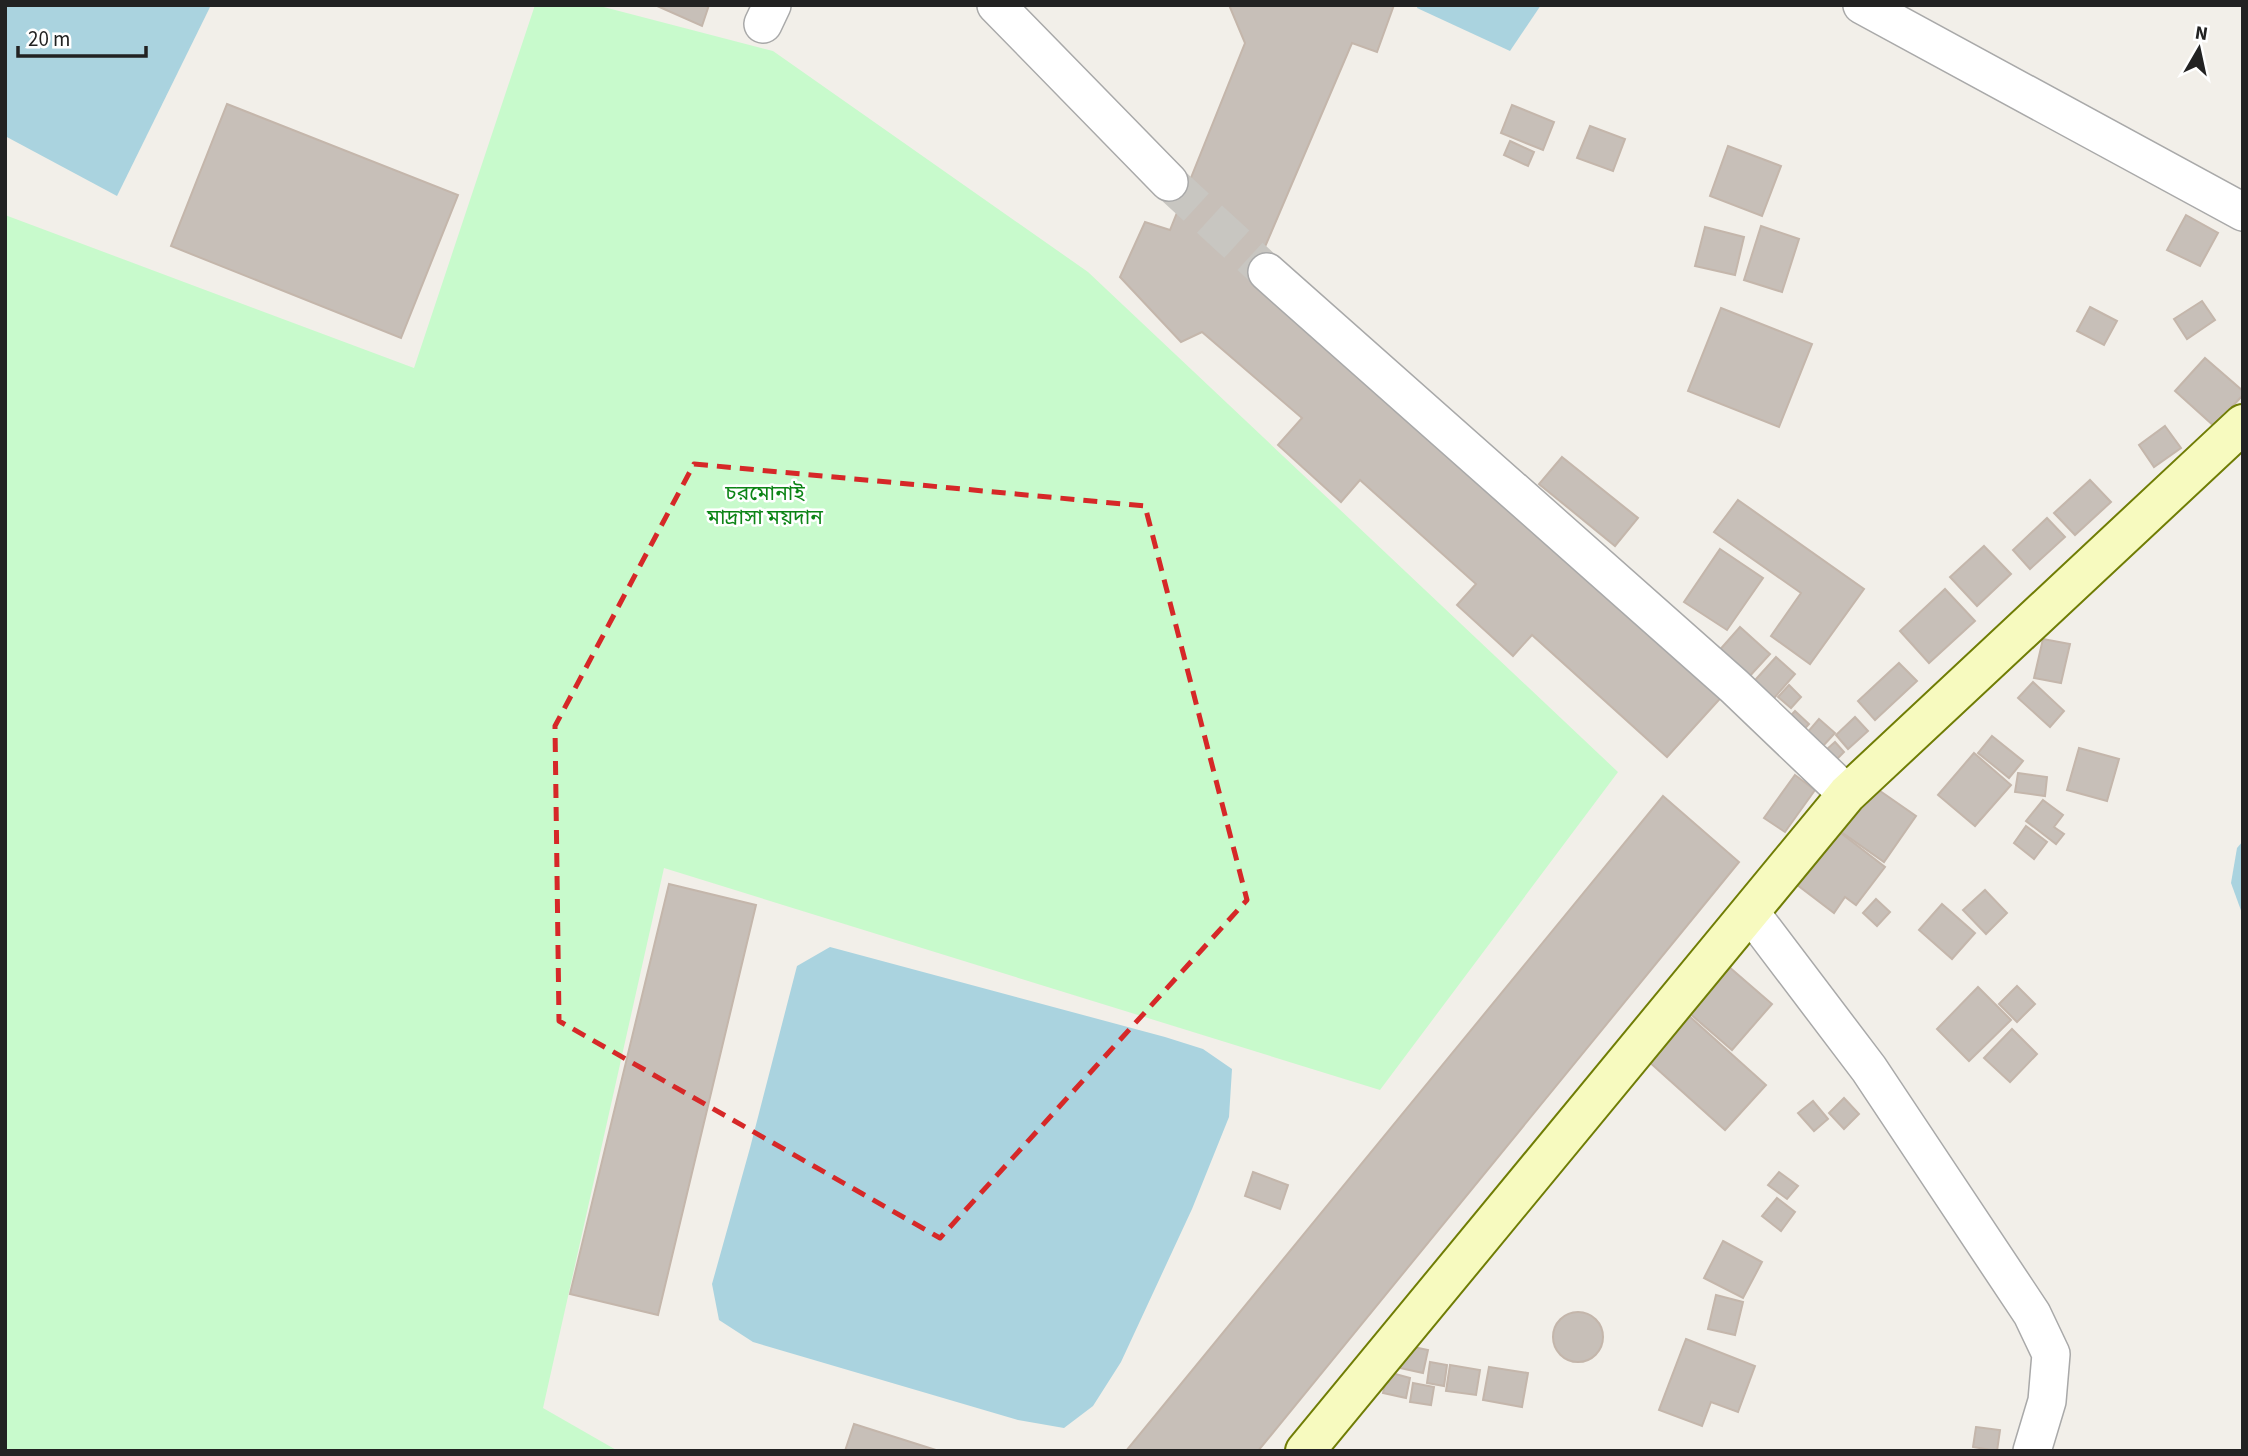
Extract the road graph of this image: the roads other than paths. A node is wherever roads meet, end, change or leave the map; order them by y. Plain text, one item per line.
1 (996, 5) edge
2 (1862, 5) edge
3 (1169, 182) tunnel mouth
4 (2243, 212) edge
5 (1267, 272) tunnel mouth
6 (2243, 425) edge
7 (1847, 794) junction
8 (1750, 912) junction
9 (1305, 1451) edge
10 (2032, 1451) edge

1 - 3 street
2 - 4 street
5 - 7 street
6 - 7 main road
7 - 8 main road
8 - 9 main road
8 - 10 street

